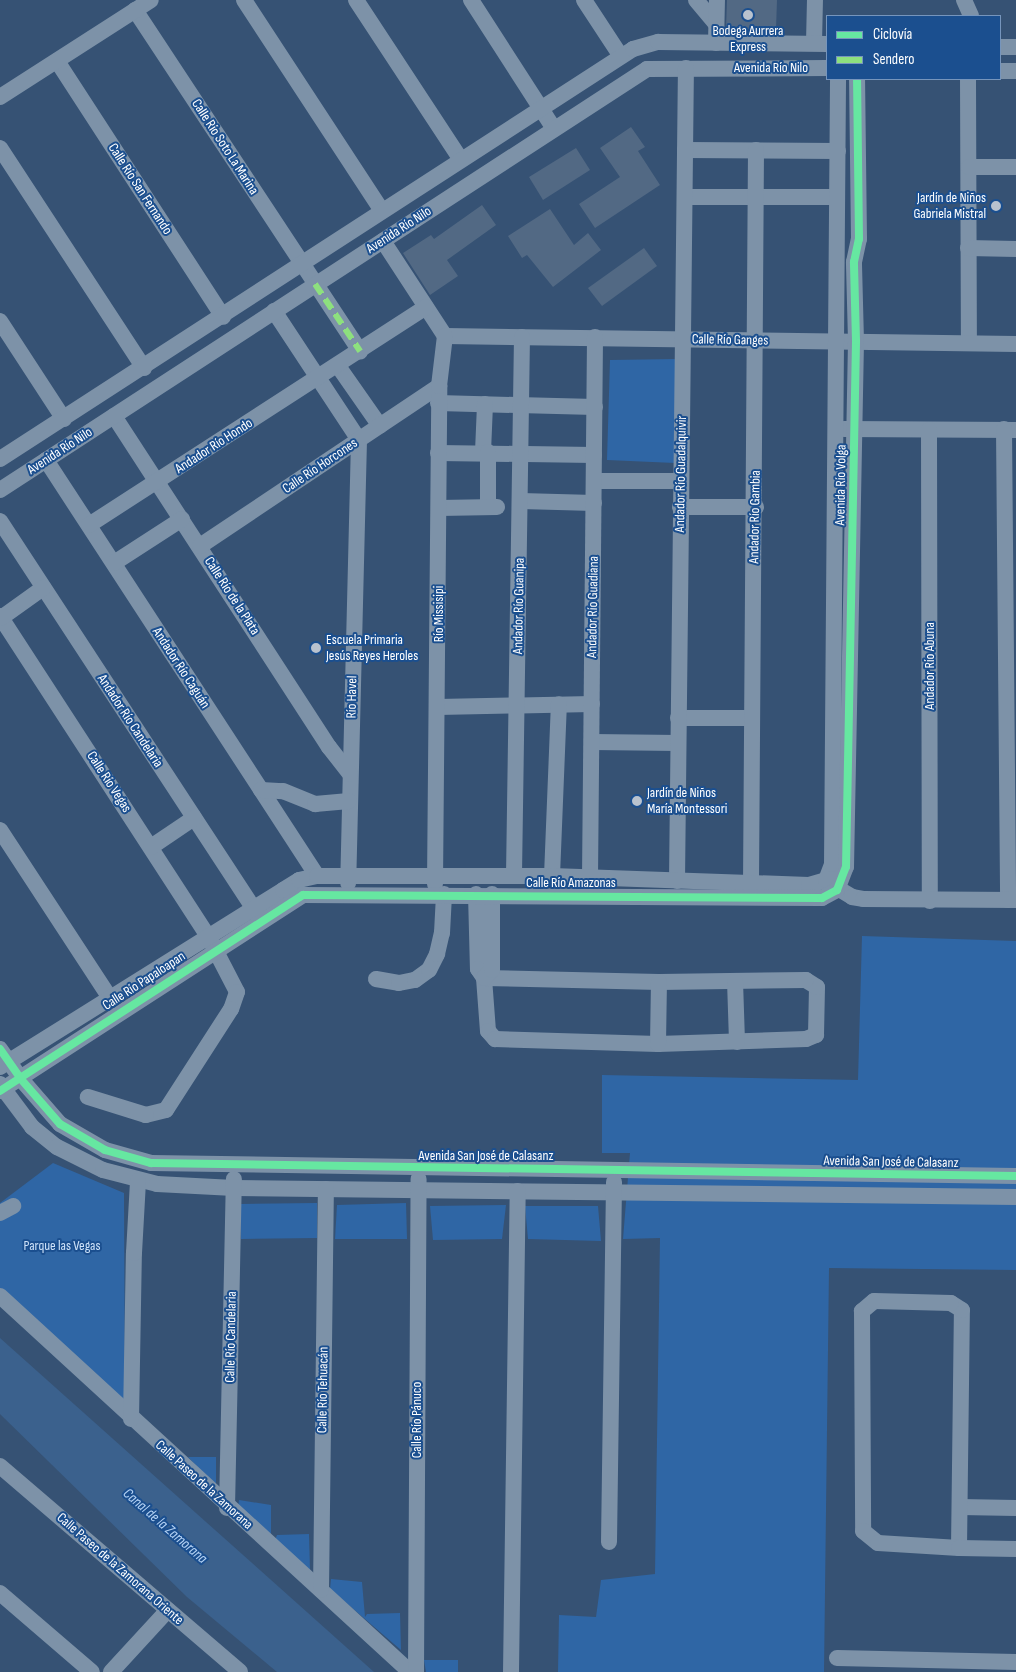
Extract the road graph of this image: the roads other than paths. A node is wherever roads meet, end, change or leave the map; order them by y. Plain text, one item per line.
1 (151, 0) edge
2 (244, 0) edge
3 (356, 0) edge
4 (471, 0) edge
5 (584, 0) edge
6 (696, 0) edge
7 (717, 0) edge
8 (815, 0) edge
9 (964, 0) edge
10 (135, 10) junction
11 (971, 15) edge
12 (716, 24) junction
13 (716, 43) junction
14 (821, 44) edge
15 (1001, 47) edge
16 (1016, 47) edge
17 (620, 55) junction
18 (57, 60) junction
19 (686, 68) junction
20 (826, 68) edge
21 (1001, 71) edge
22 (1016, 71) edge
23 (838, 80) edge
24 (857, 80) edge
25 (968, 80) edge
26 (0, 97) edge
27 (540, 108) junction
28 (554, 128) junction
29 (0, 148) edge
30 (685, 150) junction
31 (756, 150) junction
32 (838, 151) junction
33 (461, 160) junction
34 (969, 167) junction
35 (1016, 168) edge
36 (684, 197) junction
37 (756, 197) junction
38 (837, 197) junction
39 (382, 212) junction
40 (383, 241) junction
41 (968, 248) junction
42 (1016, 248) edge
43 (302, 265) junction
44 (315, 284) junction
45 (426, 307) junction
46 (274, 311) junction
47 (223, 317) junction
48 (0, 321) edge
49 (444, 336) junction
50 (522, 337) junction
51 (596, 337) junction
52 (684, 339) junction
53 (756, 341) junction
54 (836, 341) junction
55 (856, 341) junction
56 (970, 343) junction
57 (1016, 344) edge
58 (360, 351) junction
59 (338, 366) junction
60 (144, 368) junction
61 (319, 379) junction
62 (438, 395) junction
63 (486, 404) junction
64 (522, 406) junction
65 (595, 406) junction
66 (114, 416) junction
67 (64, 419) junction
68 (380, 426) junction
69 (837, 429) junction
70 (854, 429) junction
71 (1010, 429) edge
72 (929, 430) junction
73 (359, 440) junction
74 (486, 452) junction
75 (522, 452) junction
76 (438, 453) junction
77 (594, 455) junction
78 (0, 460) edge
79 (46, 460) junction
80 (594, 481) junction
81 (680, 481) junction
82 (158, 482) junction
83 (0, 490) edge
84 (521, 501) junction
85 (594, 503) junction
86 (680, 507) junction
87 (756, 507) junction
88 (439, 508) junction
89 (182, 518) junction
90 (0, 521) edge
91 (89, 525) junction
92 (200, 546) junction
93 (114, 563) junction
94 (43, 588) junction
95 (1011, 607) edge
96 (1, 617) edge
97 (517, 704) junction
98 (559, 704) junction
99 (592, 704) junction
100 (438, 707) junction
101 (678, 718) junction
102 (752, 718) junction
103 (592, 742) junction
104 (678, 743) junction
105 (350, 774) junction
106 (1012, 783) edge
107 (261, 790) junction
108 (349, 801) junction
109 (194, 818) junction
110 (0, 830) edge
111 (151, 847) junction
112 (347, 874) junction
113 (436, 875) junction
114 (514, 875) junction
115 (316, 876) junction
116 (552, 876) junction
117 (590, 878) junction
118 (614, 878) junction
119 (677, 881) junction
120 (751, 884) junction
121 (832, 885) junction
122 (301, 888) junction
123 (349, 893) junction
124 (440, 894) junction
125 (484, 894) junction
126 (614, 895) junction
127 (1012, 900) edge
128 (930, 901) junction
129 (257, 914) junction
130 (212, 943) junction
131 (484, 978) junction
132 (376, 979) dead end
133 (735, 981) junction
134 (659, 982) junction
135 (110, 998) junction
136 (737, 1042) junction
137 (658, 1044) junction
138 (3, 1059) edge
139 (20, 1078) junction
140 (1, 1088) edge
141 (88, 1097) dead end
142 (234, 1167) junction
143 (420, 1168) junction
144 (614, 1170) junction
145 (808, 1173) junction
146 (1016, 1176) edge
147 (138, 1181) junction
148 (234, 1188) junction
149 (326, 1189) junction
150 (418, 1190) junction
151 (518, 1191) junction
152 (613, 1192) junction
153 (808, 1194) junction
154 (1016, 1196) edge
155 (0, 1296) edge
156 (131, 1419) junction
157 (0, 1466) edge
158 (228, 1508) junction
159 (960, 1508) junction
160 (1016, 1508) edge
161 (609, 1542) dead end
162 (959, 1548) junction
163 (1016, 1549) edge
164 (321, 1590) junction
165 (0, 1593) edge
166 (168, 1610) junction
167 (837, 1658) dead end
168 (1016, 1662) edge
169 (92, 1672) edge
170 (111, 1672) edge
171 (240, 1672) edge
172 (410, 1672) edge
173 (416, 1672) edge
174 (511, 1672) edge

1 - 10 street
2 - 39 street
3 - 33 street
4 - 27 street
5 - 17 street
6 - 12 street
7 - 12 street
8 - 14 street
9 - 11 street
10 - 18 street
10 - 43 street, Calle Río Soto La Marina
12 - 13 street
13 - 14 street, Avenida Río Nilo
13 - 17 street, Avenida Río Nilo
15 - 16 street
17 - 27 street, Avenida Río Nilo
18 - 26 street
18 - 47 street, Calle Río San Fernando
19 - 20 street, Avenida Río Nilo
19 - 28 street, Avenida Río Nilo
19 - 30 street, Andador Río Guadalquivir
21 - 22 street
23 - 32 street, Avenida Río Volga
24 - 55 street, Avenida Río Volga
25 - 34 street
27 - 28 street
27 - 33 street, Avenida Río Nilo
28 - 40 street, Avenida Río Nilo
29 - 60 street
30 - 31 street
30 - 36 street, Andador Río Guadalquivir
31 - 32 street
31 - 37 street, Andador Río Gambia
32 - 38 street, Avenida Río Volga
33 - 39 street, Avenida Río Nilo
34 - 35 street
34 - 41 street
36 - 37 street
36 - 52 street, Andador Río Guadalquivir
37 - 38 street
37 - 53 street, Andador Río Gambia
38 - 54 street, Avenida Río Volga
39 - 43 street, Avenida Río Nilo
40 - 44 street, Avenida Río Nilo
40 - 45 street
41 - 42 street
41 - 56 street
43 - 44 street, Calle Río Soto La Marina
43 - 47 street, Avenida Río Nilo
44 - 46 street, Avenida Río Nilo
44 - 58 street, Calle Río Soto La Marina
45 - 49 street
45 - 58 street, Andador Río Hondo
46 - 61 street
46 - 66 street, Avenida Río Nilo
47 - 60 street, Avenida Río Nilo
48 - 67 street
49 - 50 street, Calle Río Ganges
49 - 62 street, Río Missisipi
50 - 51 street, Calle Río Ganges
50 - 64 street, Andador Río Guanipa
51 - 52 street, Calle Río Ganges
51 - 65 street, Andador Río Guadiana
52 - 53 street, Calle Río Ganges
52 - 81 street, Andador Río Guadalquivir
53 - 54 street, Calle Río Ganges
53 - 87 street, Andador Río Gambia
54 - 55 street, Calle Río Ganges
54 - 69 street, Avenida Río Volga
55 - 56 street, Calle Río Ganges
55 - 70 street, Avenida Río Volga
56 - 57 street, Calle Río Ganges
58 - 59 street, Andador Río Hondo
59 - 61 street, Andador Río Hondo
59 - 68 street
60 - 67 street, Avenida Río Nilo
61 - 73 street
61 - 82 street, Andador Río Hondo
62 - 63 street
62 - 68 street, Calle Río Horcones
62 - 76 street, Río Missisipi
63 - 64 street
63 - 74 street
64 - 65 street
64 - 75 street, Andador Río Guanipa
65 - 77 street, Andador Río Guadiana
66 - 79 street, Avenida Río Nilo
66 - 82 street, Calle Río de la Plata
67 - 78 street, Avenida Río Nilo
68 - 73 street, Calle Río Horcones
69 - 70 street
69 - 121 street, Avenida Río Volga
70 - 72 street
70 - 121 street, Avenida Río Volga
71 - 72 street
71 - 95 street
72 - 128 street, Andador Río Abuna
73 - 92 street, Calle Río Horcones
73 - 105 street, Río Havel
74 - 75 street
74 - 76 street
74 - 88 street
75 - 77 street
75 - 84 street, Andador Río Guanipa
76 - 88 street, Río Missisipi
77 - 80 street, Andador Río Guadiana
79 - 83 street, Avenida Río Nilo
79 - 91 street, Andador Río Caguán
80 - 81 street
80 - 85 street, Andador Río Guadiana
81 - 86 street, Andador Río Guadalquivir
82 - 89 street, Calle Río de la Plata
82 - 91 street, Andador Río Hondo
84 - 85 street
84 - 97 street, Andador Río Guanipa
85 - 99 street, Andador Río Guadiana
86 - 87 street
86 - 101 street, Andador Río Guadalquivir
87 - 102 street, Andador Río Gambia
88 - 100 street, Río Missisipi
89 - 92 street, Calle Río de la Plata
89 - 93 street
90 - 94 street, Andador Río Candelaria
91 - 93 street, Andador Río Caguán
92 - 105 street, Calle Río de la Plata
93 - 107 street, Andador Río Caguán
94 - 96 street
94 - 109 street, Andador Río Candelaria
95 - 106 street
96 - 111 street, Calle Río Vegas
97 - 98 street
97 - 100 street
97 - 114 street, Andador Río Guanipa
98 - 99 street
98 - 116 street
99 - 103 street, Andador Río Guadiana
100 - 113 street, Río Missisipi
101 - 102 street
101 - 104 street, Andador Río Guadalquivir
102 - 120 street, Andador Río Gambia
103 - 104 street
103 - 117 street, Andador Río Guadiana
104 - 119 street, Andador Río Guadalquivir
105 - 108 street, Río Havel
106 - 127 street
107 - 108 street
107 - 115 street, Andador Río Caguán
108 - 112 street, Río Havel
109 - 111 street
109 - 129 street, Andador Río Candelaria
110 - 135 street
111 - 130 street, Calle Río Vegas
112 - 113 street, Calle Río Amazonas
112 - 115 street, Calle Río Amazonas
112 - 123 street, Río Havel
113 - 114 street, Calle Río Amazonas
113 - 124 street, Río Missisipi
114 - 116 street, Calle Río Amazonas
115 - 122 street, Calle Río Amazonas
116 - 117 street, Calle Río Amazonas
117 - 118 street, Calle Río Amazonas
118 - 119 street, Calle Río Amazonas
118 - 126 street
119 - 120 street, Calle Río Amazonas
120 - 121 street, Calle Río Amazonas
121 - 126 street, Calle Río Amazonas
121 - 128 street
122 - 123 street, Calle Río Amazonas
122 - 129 street, Calle Río Papaloapan
123 - 124 street, Calle Río Amazonas
124 - 125 street, Calle Río Amazonas
124 - 132 street, Río Missisipi
125 - 126 street, Calle Río Amazonas
125 - 131 street
127 - 128 street
129 - 130 street, Calle Río Papaloapan
130 - 135 street, Calle Río Papaloapan
130 - 139 street, Calle Río Papaloapan
130 - 141 street, Calle Río Vegas
131 - 134 street
131 - 137 street
133 - 134 street
133 - 136 street
133 - 136 street
134 - 137 street
135 - 138 street, Calle Río Papaloapan
136 - 137 street
138 - 139 street, Avenida San José de Calasanz
139 - 140 street, Calle Río Papaloapan
139 - 142 street, Avenida San José de Calasanz
140 - 147 street
142 - 143 street, Avenida San José de Calasanz
142 - 148 street, Calle Río Candelaria
143 - 144 street, Avenida San José de Calasanz
143 - 150 street, Calle Río Pánuco
144 - 145 street, Avenida San José de Calasanz
144 - 152 street
145 - 146 street, Avenida San José de Calasanz
145 - 153 street
147 - 148 street
147 - 156 street
148 - 149 street
148 - 158 street, Calle Río Candelaria
149 - 150 street
149 - 164 street, Calle Río Tehuacán
150 - 151 street
150 - 173 street, Calle Río Pánuco
151 - 152 street
151 - 174 street
152 - 153 street
152 - 161 street
153 - 154 street
155 - 156 street, Calle Paseo de la Zamorana
156 - 158 street, Calle Paseo de la Zamorana
157 - 166 street, Calle Paseo de la Zamorana Oriente
158 - 164 street, Calle Paseo de la Zamorana
159 - 160 street
159 - 162 street
159 - 162 street
162 - 163 street
164 - 172 street, Calle Paseo de la Zamorana
165 - 169 street
166 - 170 street
166 - 171 street, Calle Paseo de la Zamorana Oriente
167 - 168 street

